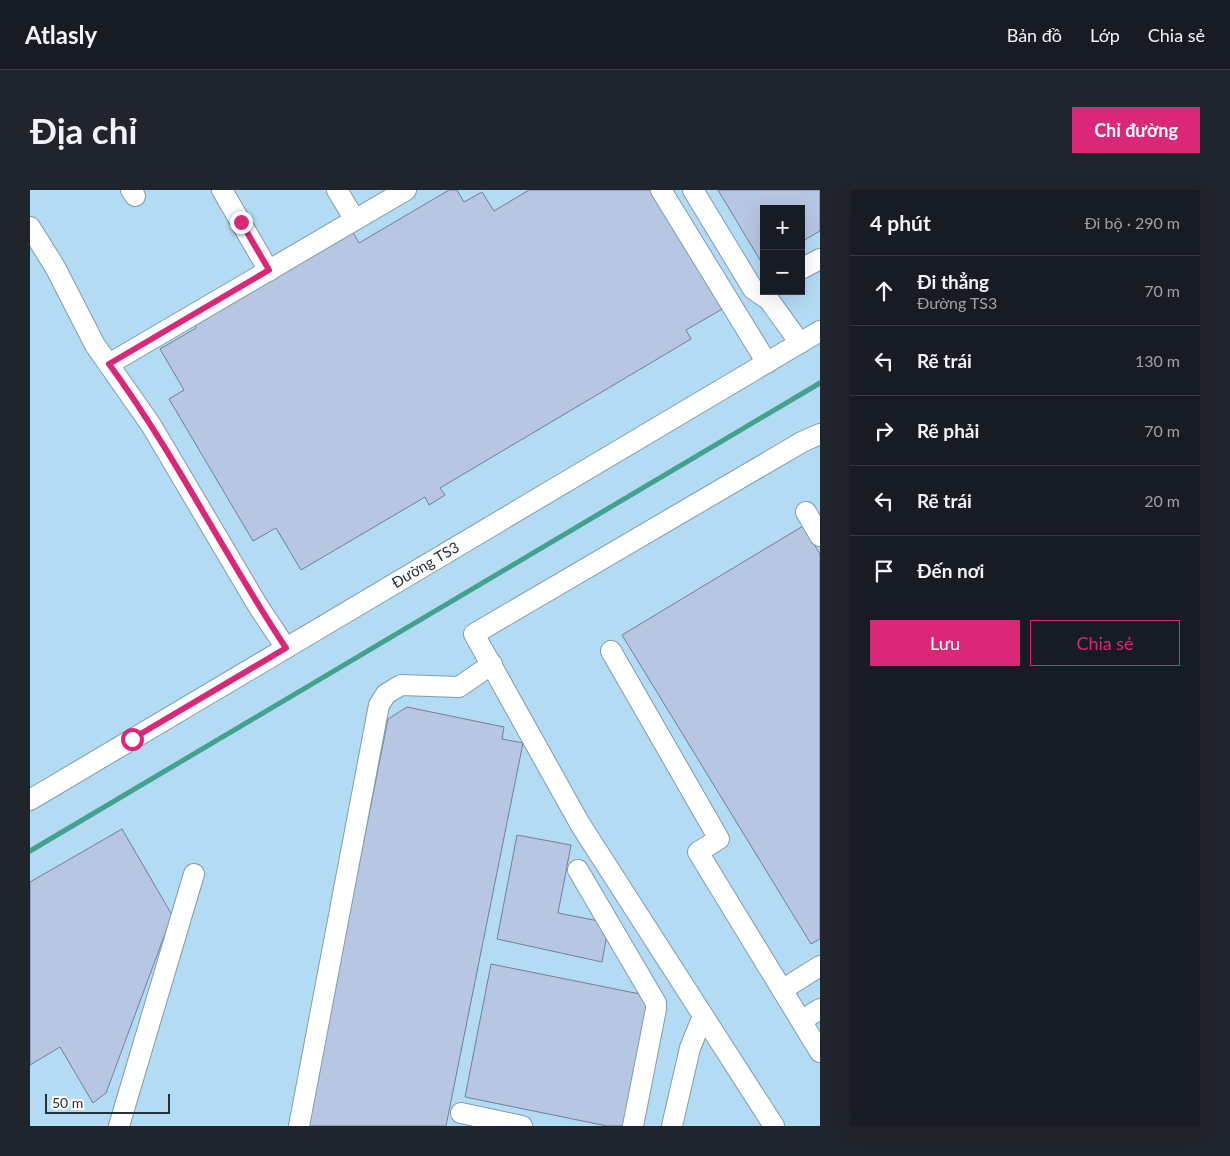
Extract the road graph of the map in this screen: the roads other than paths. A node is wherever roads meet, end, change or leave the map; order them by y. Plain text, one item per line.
1 (222, 190) edge
2 (337, 190) edge
3 (406, 190) edge
4 (661, 190) edge
5 (694, 190) edge
6 (355, 220) junction
7 (30, 227) edge
8 (269, 270) junction
9 (760, 292) edge
10 (764, 295) edge
11 (820, 331) edge
12 (800, 343) junction
13 (767, 363) junction
14 (109, 364) junction
15 (820, 434) edge
16 (806, 512) dead end
17 (820, 536) edge
18 (286, 648) junction
19 (611, 651) dead end
20 (492, 664) junction
21 (30, 800) edge
22 (578, 870) dead end
23 (194, 874) dead end
24 (820, 966) edge
25 (782, 990) junction
26 (820, 1009) edge
27 (703, 1016) junction
28 (801, 1021) junction
29 (820, 1052) edge
30 (461, 1113) dead end
31 (119, 1126) edge
32 (299, 1126) edge
33 (522, 1126) edge
34 (632, 1126) edge
35 (672, 1126) edge
36 (774, 1126) edge

1 - 8 street
2 - 6 street
3 - 6 street
4 - 13 street
5 - 9 street
6 - 8 street
7 - 14 street
8 - 14 street
10 - 12 street
11 - 12 street, Đường TS3
12 - 13 street, Đường TS3
13 - 18 street, Đường TS3
14 - 18 street
15 - 20 street
16 - 17 street
18 - 21 street, Đường TS3
19 - 25 street
20 - 27 street
20 - 32 street
22 - 34 street
23 - 31 street
24 - 25 street
25 - 28 street
26 - 28 street
27 - 35 street
27 - 36 street
28 - 29 street
30 - 33 street

